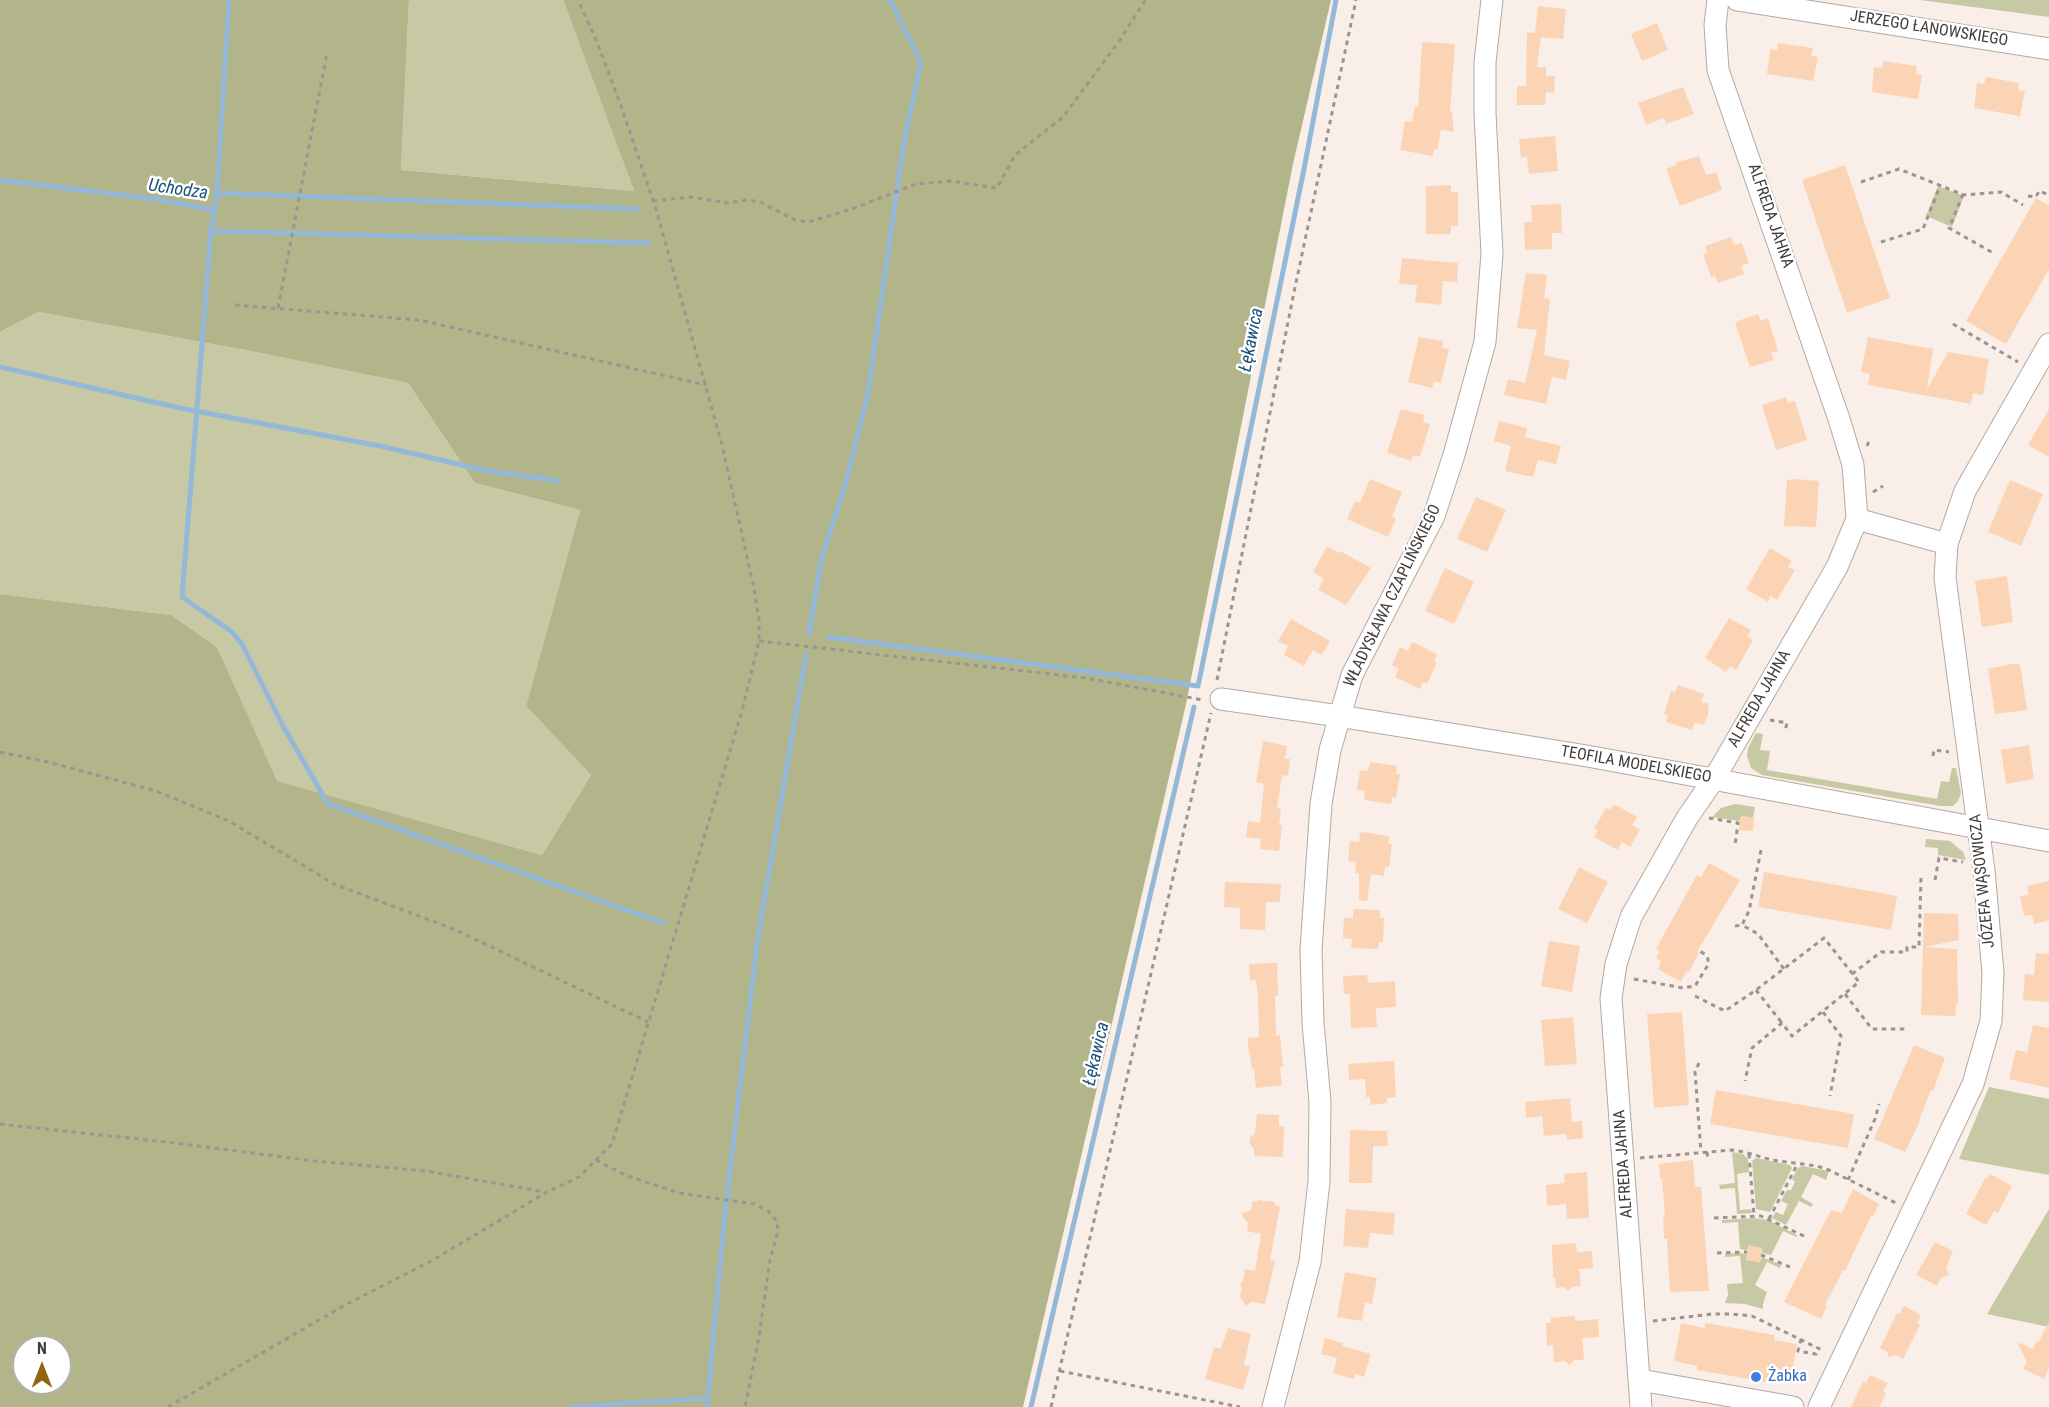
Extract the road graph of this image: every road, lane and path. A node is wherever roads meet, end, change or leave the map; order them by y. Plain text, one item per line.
1 (578, 0) edge
2 (1149, 0) edge
3 (1356, 0) edge
4 (1491, 0) edge
5 (1718, 0) edge
6 (1737, 0) edge
7 (2049, 49) edge
8 (327, 52) dead end
9 (1861, 182) dead end
10 (1940, 185) junction
11 (1962, 194) junction
12 (2049, 195) edge
13 (2028, 196) dead end
14 (653, 201) junction
15 (2023, 205) dead end
16 (1881, 242) dead end
17 (1995, 254) dead end
18 (235, 305) dead end
19 (278, 308) junction
20 (1953, 324) dead end
21 (2049, 344) edge
22 (2025, 365) dead end
23 (706, 385) junction
24 (1857, 519) junction
25 (1947, 544) junction
26 (759, 641) junction
27 (1213, 701) junction
28 (1339, 716) junction
29 (1762, 719) dead end
30 (1785, 731) dead end
31 (0, 752) edge
32 (1957, 753) dead end
33 (1933, 756) dead end
34 (1714, 779) junction
35 (1706, 816) dead end
36 (1977, 828) junction
37 (2049, 841) edge
38 (1734, 845) dead end
39 (1761, 850) dead end
40 (1971, 863) dead end
41 (1922, 878) dead end
42 (1935, 880) dead end
43 (1736, 926) dead end
44 (1742, 926) junction
45 (1698, 950) dead end
46 (1784, 969) junction
47 (1852, 974) junction
48 (1627, 978) dead end
49 (1756, 990) junction
50 (1845, 993) junction
51 (1695, 996) dead end
52 (1822, 1012) junction
53 (648, 1022) junction
54 (1782, 1023) junction
55 (1907, 1029) dead end
56 (1699, 1063) dead end
57 (1745, 1081) dead end
58 (1830, 1096) dead end
59 (1879, 1104) dead end
60 (0, 1124) edge
61 (1701, 1152) junction
62 (1707, 1152) junction
63 (1749, 1154) junction
64 (1632, 1158) dead end
65 (596, 1160) junction
66 (1708, 1160) dead end
67 (1798, 1163) junction
68 (1848, 1180) junction
69 (547, 1192) junction
70 (1903, 1207) dead end
71 (1754, 1216) junction
72 (1714, 1218) dead end
73 (1769, 1219) junction
74 (1806, 1237) dead end
75 (1747, 1252) dead end
76 (1717, 1253) dead end
77 (1761, 1255) dead end
78 (1790, 1267) dead end
79 (1650, 1321) dead end
80 (1801, 1339) junction
81 (1819, 1348) junction
82 (1828, 1358) dead end
83 (1060, 1371) junction
84 (1640, 1380) junction
85 (168, 1407) edge
86 (745, 1407) edge
87 (1051, 1407) edge
88 (1240, 1407) edge
89 (1273, 1407) edge
90 (1641, 1407) edge
91 (1792, 1407) edge
92 (1819, 1407) edge

1 - 14 path
2 - 14 path
3 - 27 path
4 - 28 street, WŁADYSŁAWA CZAPLIŃSKIEGO
5 - 24 street, ALFREDA JAHNA
6 - 7 street, JERZEGO ŁANOWSKIEGO
8 - 19 path
9 - 10 path
10 - 11 path
10 - 16 path
11 - 15 path
11 - 17 path
12 - 13 path
14 - 23 path
18 - 19 path
19 - 23 path
20 - 22 path
21 - 25 street, JÓZEFA WĄSOWICZA
23 - 26 path
24 - 25 street
24 - 34 street, ALFREDA JAHNA
25 - 36 street, JÓZEFA WĄSOWICZA
26 - 27 path
26 - 53 path
27 - 28 street, TEOFILA MODELSKIEGO
27 - 83 path
28 - 34 street, TEOFILA MODELSKIEGO
28 - 89 street, WŁADYSŁAWA CZAPLIŃSKIEGO
29 - 30 path
31 - 53 path
32 - 33 path
34 - 36 street, TEOFILA MODELSKIEGO
34 - 84 street, ALFREDA JAHNA
35 - 38 path
36 - 37 street, TEOFILA MODELSKIEGO
36 - 92 street, JÓZEFA WĄSOWICZA
39 - 44 path
40 - 42 path
41 - 47 path
43 - 44 path
44 - 46 path
45 - 48 path
46 - 47 path
46 - 49 path
47 - 50 path
49 - 51 path
49 - 54 path
50 - 52 path
50 - 55 path
52 - 54 path
52 - 58 path
53 - 65 path
54 - 57 path
56 - 61 path
59 - 68 path
60 - 69 path
61 - 62 path
61 - 64 path
62 - 63 path
62 - 66 path
63 - 67 path
63 - 71 path
65 - 69 path
65 - 86 path
67 - 68 path
67 - 73 path
68 - 70 path
69 - 85 path
71 - 72 path
71 - 73 path
73 - 74 path
75 - 76 path
77 - 78 path
79 - 80 path
80 - 81 path
80 - 81 path
81 - 82 path
83 - 87 path
83 - 88 path
84 - 90 street, ALFREDA JAHNA
84 - 91 street

